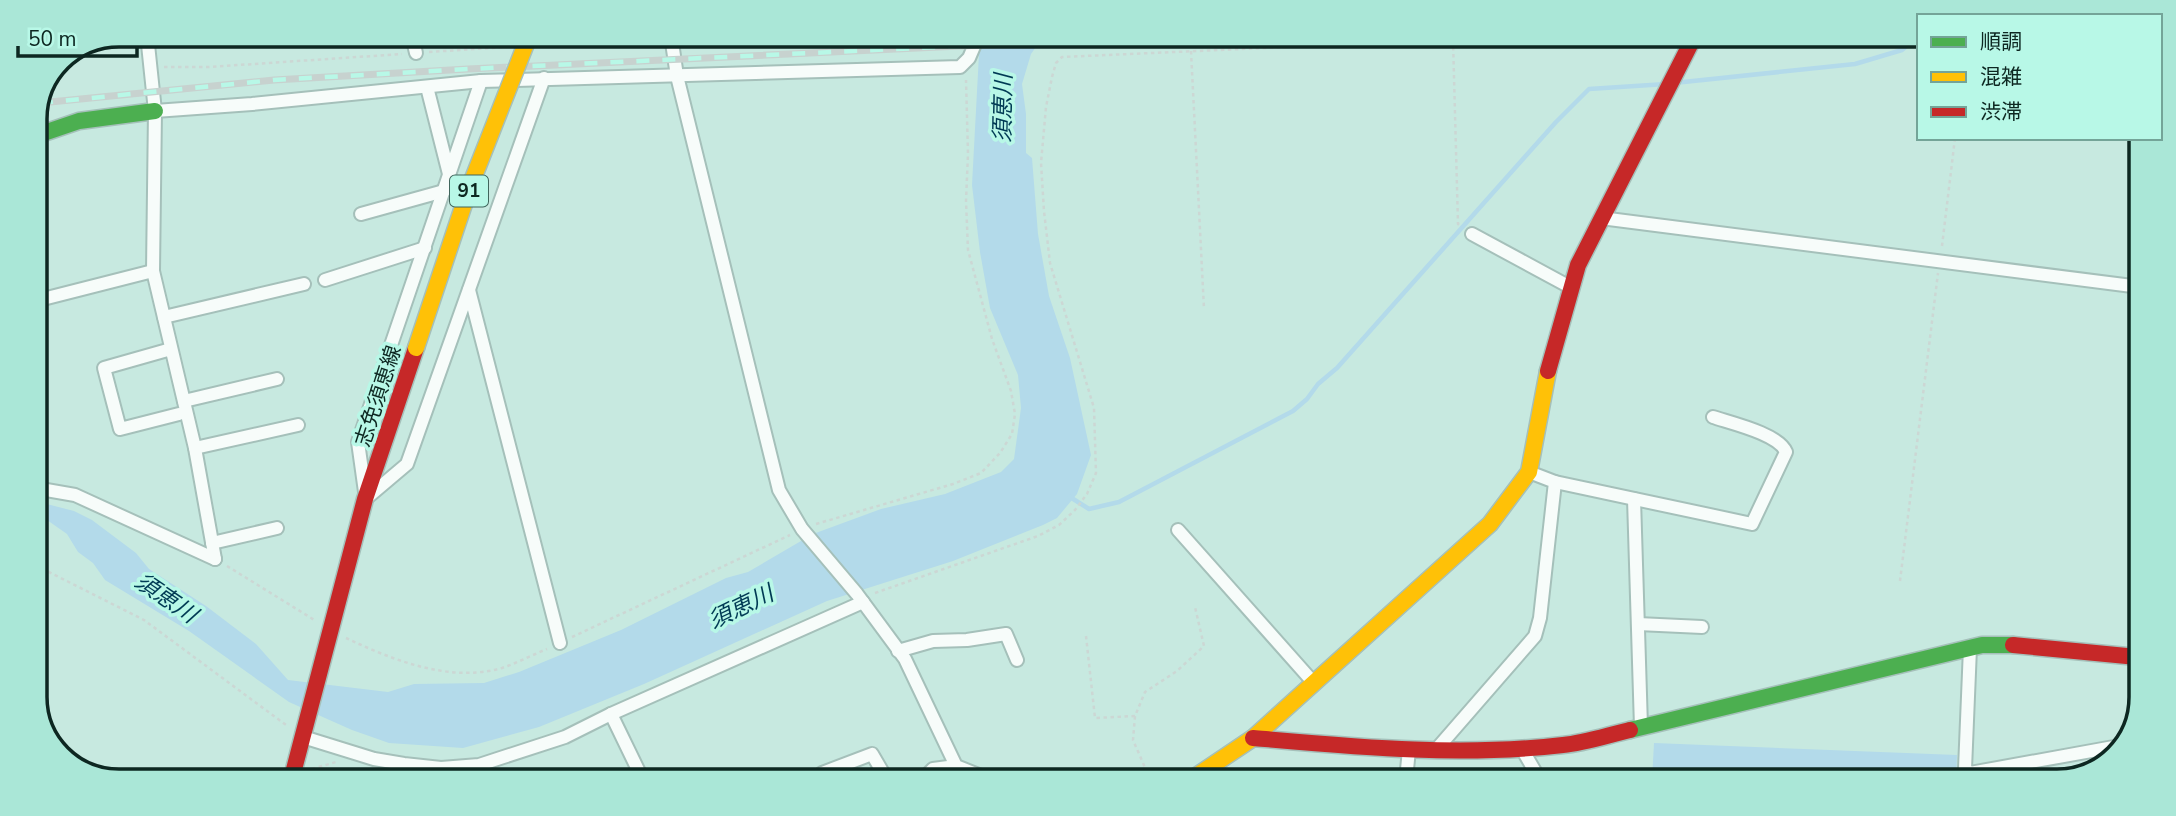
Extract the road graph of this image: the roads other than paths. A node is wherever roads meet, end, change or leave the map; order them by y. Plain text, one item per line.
1 (148, 47) edge
2 (415, 47) edge
3 (525, 47) edge
4 (673, 47) edge
5 (974, 47) edge
6 (1689, 47) edge
7 (416, 53) dead end
8 (677, 76) junction
9 (544, 78) junction
10 (481, 81) junction
11 (427, 88) junction
12 (155, 111) junction
13 (47, 130) edge
14 (449, 175) junction
15 (444, 191) junction
16 (361, 214) dead end
17 (1601, 218) junction
18 (1472, 234) road end
19 (425, 248) junction
20 (153, 271) junction
21 (325, 280) dead end
22 (304, 284) dead end
23 (1570, 287) junction
24 (2129, 287) edge
25 (469, 290) junction
26 (47, 298) edge
27 (164, 317) junction
28 (172, 349) junction
29 (277, 379) dead end
30 (181, 408) junction
31 (1713, 416) dead end
32 (298, 425) dead end
33 (195, 448) junction
34 (1529, 472) junction
35 (1555, 482) junction
36 (47, 490) edge
37 (365, 499) junction
38 (1634, 499) junction
39 (277, 528) dead end
40 (1178, 530) dead end
41 (212, 543) junction
42 (860, 598) junction
43 (1638, 624) junction
44 (1702, 627) dead end
45 (560, 643) dead end
46 (1970, 648) junction
47 (898, 651) junction
48 (2129, 656) edge
49 (1017, 660) dead end
50 (1313, 682) junction
51 (611, 714) junction
52 (1641, 727) junction
53 (303, 737) junction
54 (1253, 738) junction
55 (2108, 748) edge
56 (1409, 750) junction
57 (1522, 750) junction
58 (1435, 751) junction
59 (957, 766) junction
60 (295, 769) edge
61 (638, 769) edge
62 (833, 769) edge
63 (881, 769) edge
64 (933, 769) edge
65 (964, 769) edge
66 (1207, 769) edge
67 (1407, 769) edge
68 (1533, 769) edge
69 (1965, 769) edge
70 (1997, 769) edge

1 - 12 street
2 - 7 street
3 - 37 street, 志免須恵線 / 91, bridge
4 - 8 street
5 - 8 street
6 - 17 street
8 - 9 street
8 - 42 street
9 - 10 street
9 - 25 street
10 - 11 street
10 - 14 street
11 - 12 street
11 - 14 street
12 - 13 street
12 - 20 street
14 - 15 street
15 - 16 street
15 - 19 street
17 - 23 street
17 - 24 street
18 - 23 street
19 - 21 street
19 - 37 street
20 - 26 street
20 - 27 street
22 - 27 street
23 - 34 street
25 - 37 street
25 - 45 street
27 - 28 street
28 - 30 street
28 - 30 street
29 - 30 street
30 - 33 street
31 - 38 street
32 - 33 street
33 - 41 street
34 - 35 street
34 - 50 street
35 - 38 street
35 - 58 street
36 - 41 street
37 - 53 street, 志免須恵線 / 91
38 - 43 street
39 - 41 street
40 - 50 street
42 - 47 street
42 - 51 street
43 - 44 street
43 - 52 street
46 - 48 street
46 - 52 street
46 - 69 street
47 - 49 street
47 - 59 street
50 - 54 street
51 - 53 street
51 - 61 street
52 - 57 street
53 - 60 street, 志免須恵線 / 91
54 - 56 street
54 - 66 street
55 - 70 street
56 - 58 street
56 - 67 street
57 - 58 street
57 - 68 street
59 - 64 street
59 - 65 street
62 - 63 street

